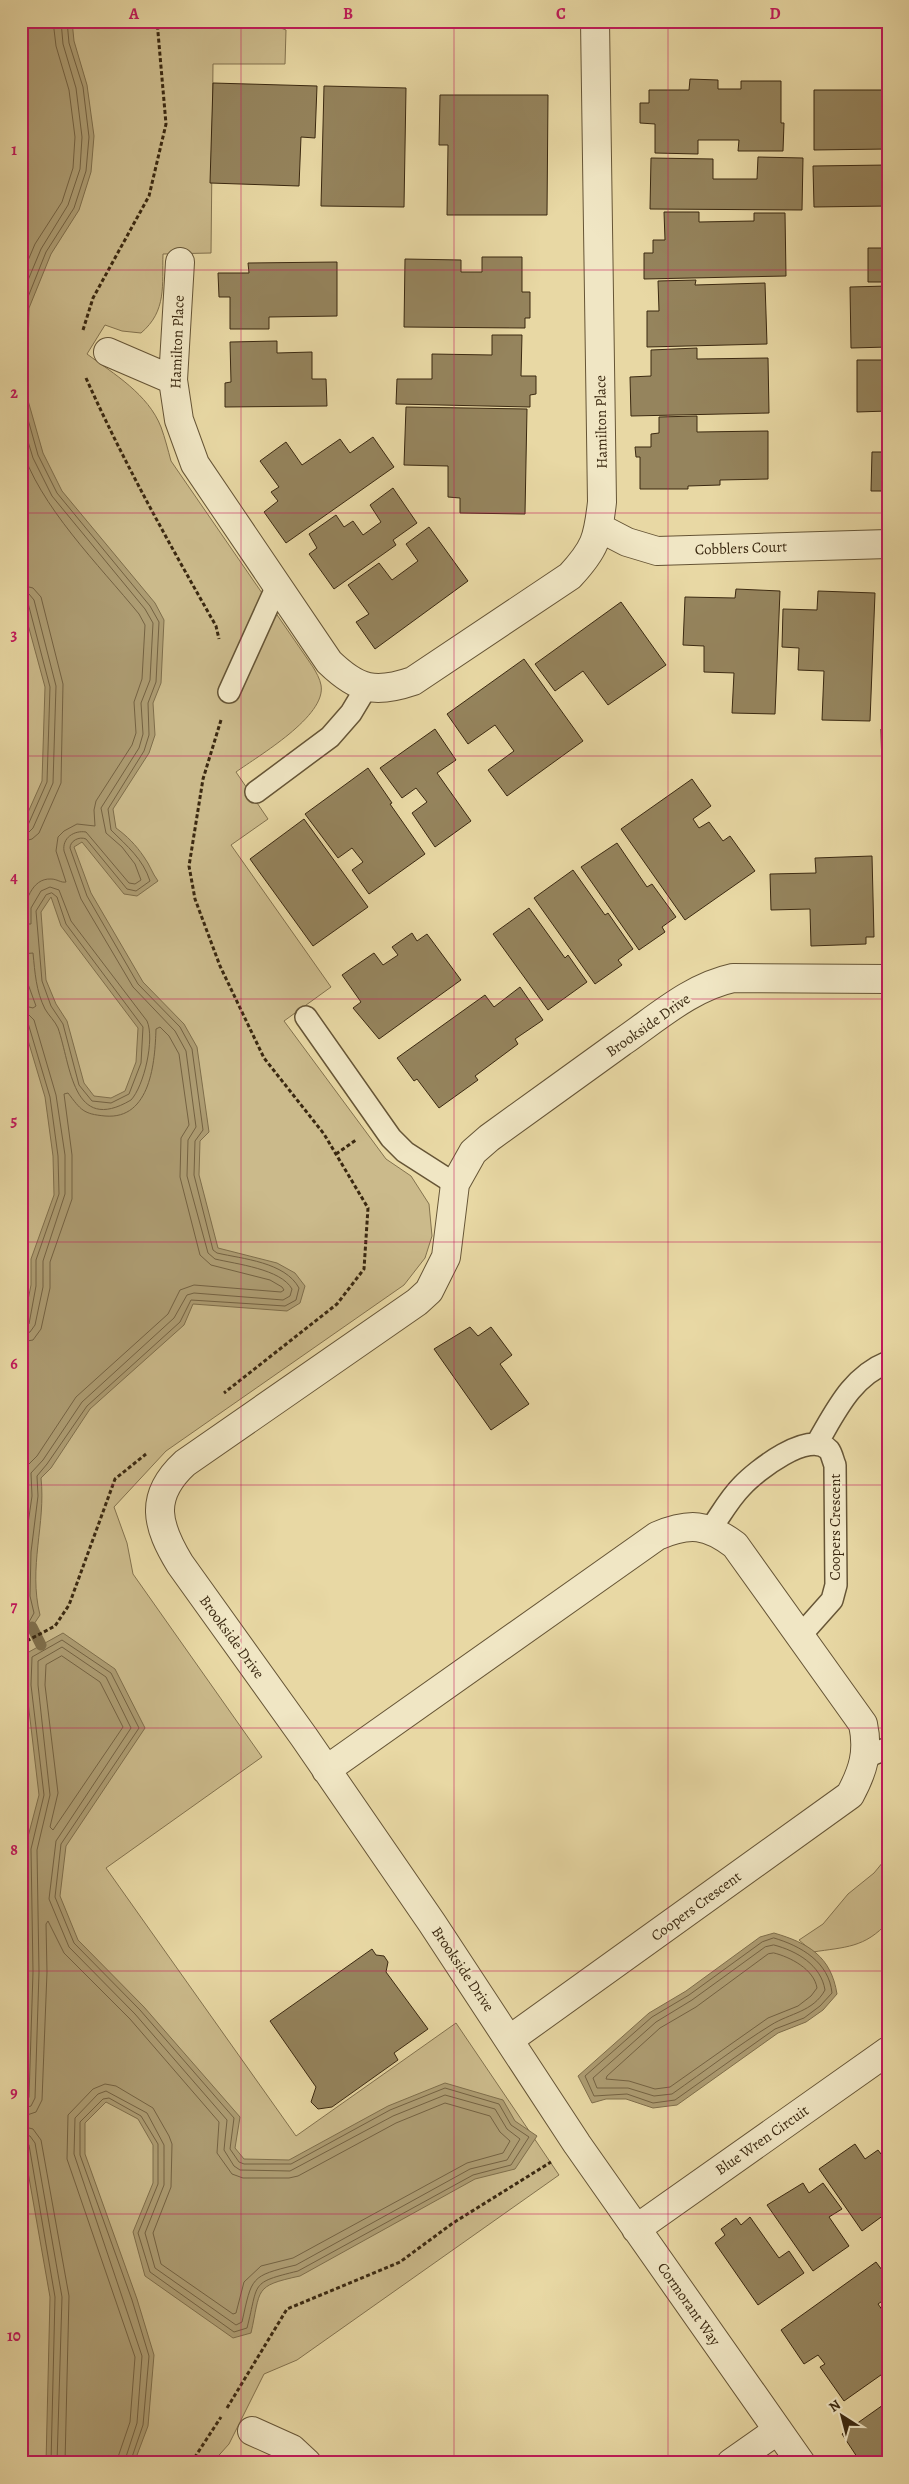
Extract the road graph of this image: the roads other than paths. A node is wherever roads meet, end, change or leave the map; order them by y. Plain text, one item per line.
1 (595, 21) edge
2 (180, 262) dead end
3 (108, 352) dead end
4 (173, 380) junction
5 (600, 528) junction
6 (888, 544) edge
7 (277, 586) junction
8 (366, 688) junction
9 (229, 692) road end
10 (256, 792) dead end
11 (888, 979) edge
12 (306, 1016) dead end
13 (455, 1184) junction
14 (888, 1362) edge
15 (817, 1443) junction
16 (710, 1530) junction
17 (800, 1636) junction
18 (877, 1753) edge
19 (326, 1770) junction
20 (509, 2040) junction
21 (888, 2051) edge
22 (577, 2144) joint
23 (636, 2229) junction
24 (778, 2430) junction
25 (252, 2431) dead end
26 (307, 2463) edge
27 (731, 2463) edge
28 (801, 2463) edge

1 - 5 street, Hamilton Place
2 - 4 street, Hamilton Place
3 - 4 street
4 - 7 street, Hamilton Place
5 - 6 street, Cobblers Court
5 - 8 street, Hamilton Place
7 - 8 street, Hamilton Place
7 - 9 lane
8 - 10 lane
11 - 13 street, Brookside Drive
12 - 13 lane
13 - 19 street, Brookside Drive
14 - 15 lane
15 - 16 lane
15 - 17 lane, Coopers Crescent
16 - 17 street, Coopers Crescent
16 - 19 street, Coopers Crescent
17 - 18 street, Coopers Crescent
18 - 20 street, Coopers Crescent
19 - 20 street, Brookside Drive
20 - 22 street, Brookside Drive
21 - 23 street, Blue Wren Circuit
22 - 23 street, Cormorant Way
23 - 24 street, Cormorant Way
24 - 27 street
24 - 28 street, Cormorant Way
25 - 26 street

